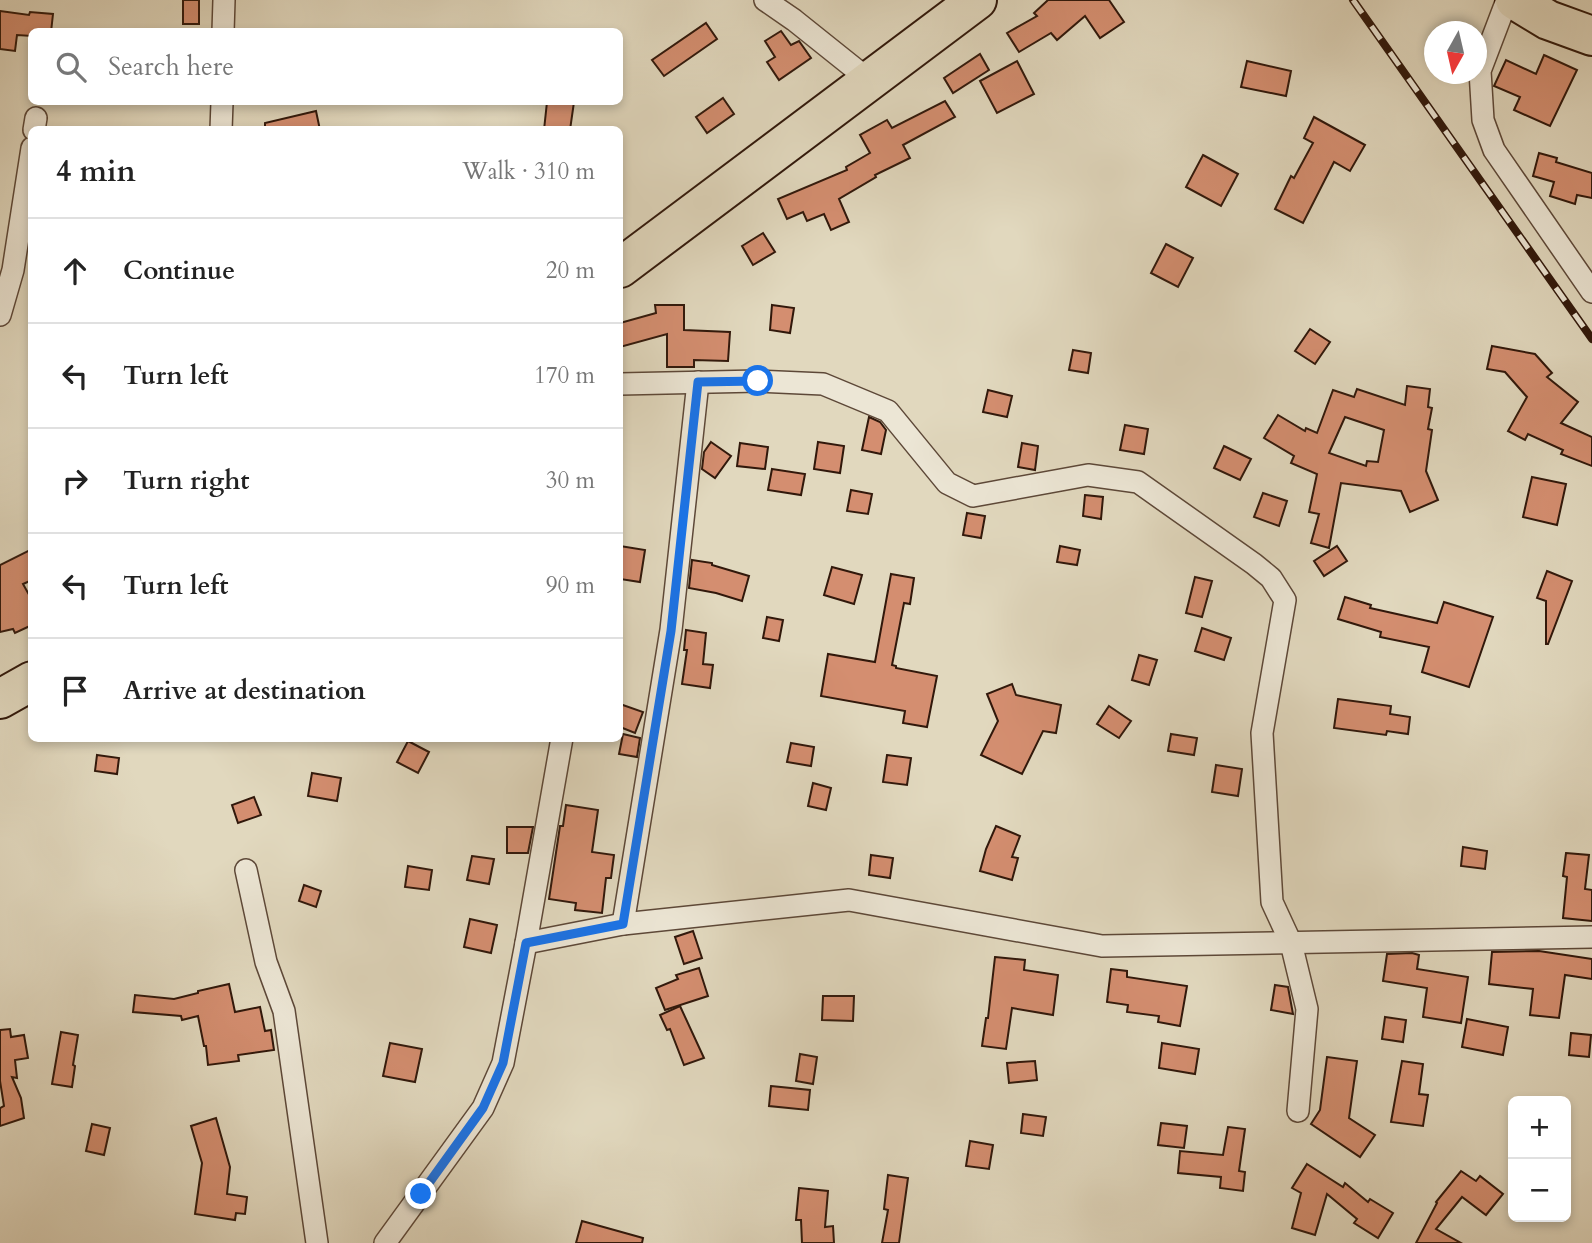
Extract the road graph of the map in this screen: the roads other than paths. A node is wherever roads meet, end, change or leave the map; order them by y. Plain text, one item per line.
1 (224, 0) edge
2 (765, 0) edge
3 (977, 0) edge
4 (1507, 0) edge
5 (1515, 0) edge
6 (223, 28) edge
7 (1592, 36) edge
8 (869, 80) junction
9 (222, 105) edge
10 (221, 126) edge
11 (28, 174) edge
12 (623, 266) edge
13 (1592, 292) edge
14 (0, 315) edge
15 (698, 382) junction
16 (623, 384) edge
17 (28, 683) edge
18 (0, 699) edge
19 (561, 742) edge
20 (246, 870) dead end
21 (623, 924) junction
22 (1592, 937) edge
23 (526, 943) junction
24 (1292, 943) junction
25 (1298, 1111) dead end
26 (317, 1243) edge
27 (385, 1243) edge

1 - 6 street
2 - 8 street
3 - 8 highway
4 - 13 street
5 - 7 highway
8 - 12 highway
9 - 10 street
11 - 14 street
15 - 16 street
15 - 21 street
15 - 24 street
17 - 18 highway
19 - 23 street
20 - 26 street
21 - 23 street
21 - 24 street
22 - 24 street
23 - 27 street
24 - 25 street

